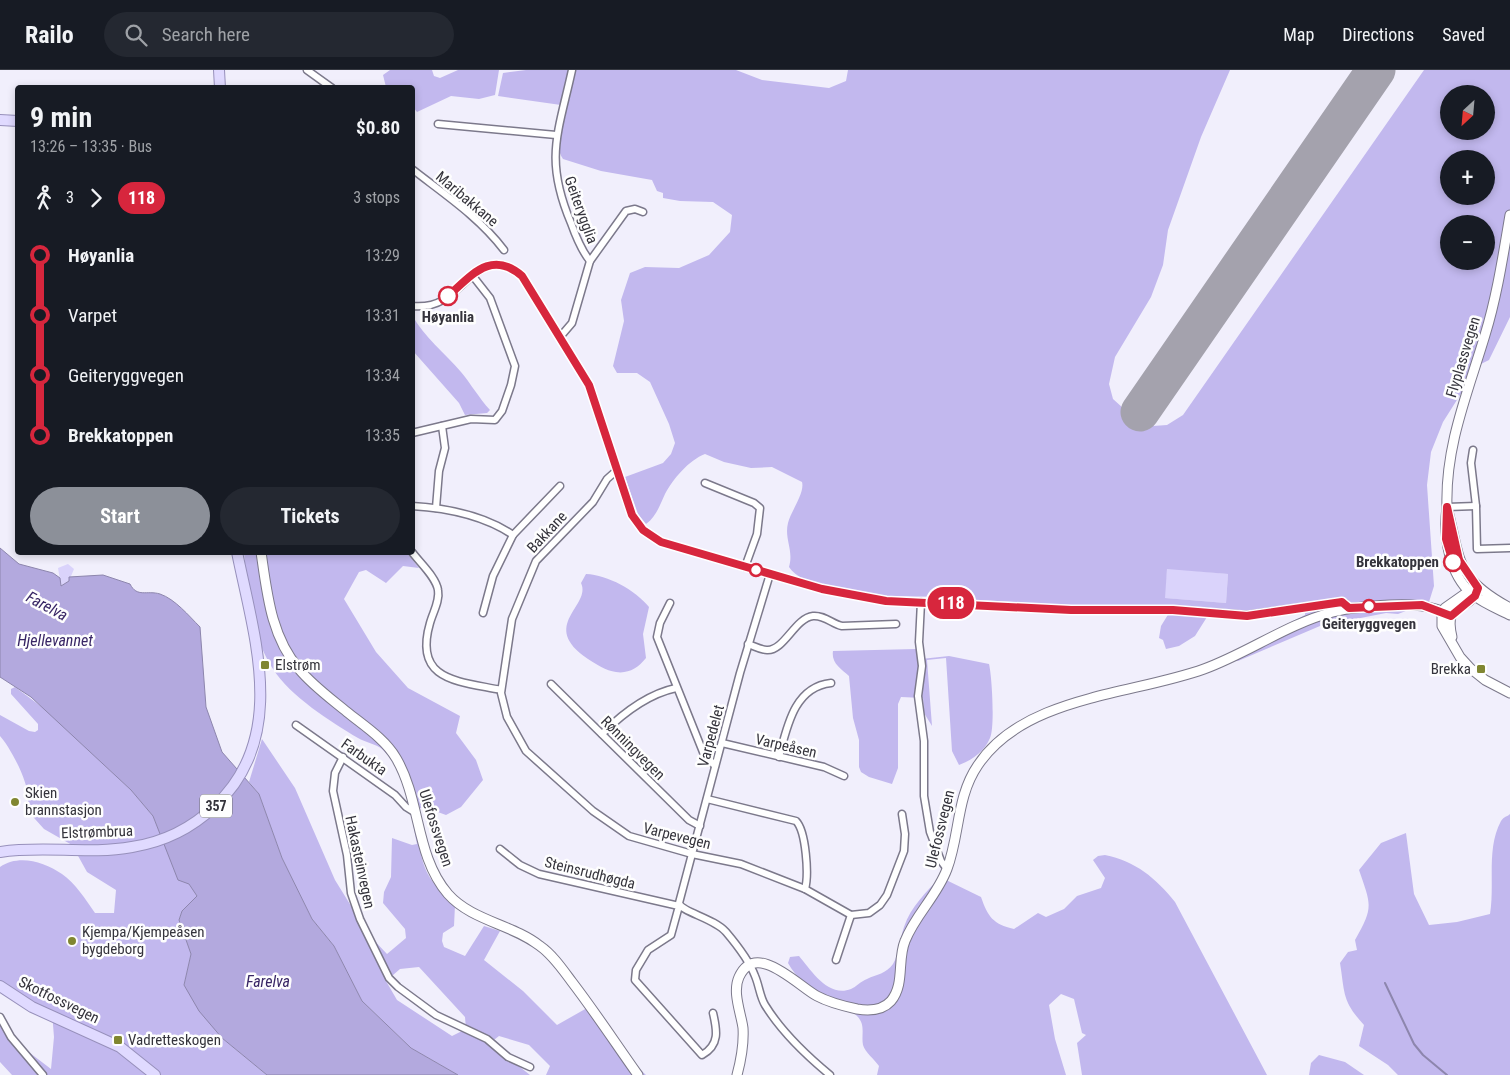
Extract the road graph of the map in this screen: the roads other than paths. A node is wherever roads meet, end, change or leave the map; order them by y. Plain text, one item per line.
1 (219, 70) edge
2 (224, 70) edge
3 (307, 70) edge
4 (572, 70) edge
5 (220, 85) edge
6 (225, 85) edge
7 (328, 85) edge
8 (0, 120) edge
9 (15, 121) edge
10 (438, 124) dead end
11 (556, 135) junction
12 (415, 171) edge
13 (643, 212) dead end
14 (1510, 215) edge
15 (504, 250) dead end
16 (590, 261) junction
17 (472, 275) junction
18 (415, 306) edge
19 (560, 337) junction
20 (442, 426) junction
21 (415, 432) edge
22 (1473, 450) dead end
23 (616, 471) junction
24 (705, 483) dead end
25 (560, 486) dead end
26 (415, 506) edge
27 (1476, 506) junction
28 (1447, 507) junction
29 (436, 508) junction
30 (513, 534) junction
31 (1510, 548) edge
32 (237, 555) edge
33 (262, 555) edge
34 (414, 555) edge
35 (745, 567) junction
36 (770, 574) junction
37 (1474, 591) junction
38 (921, 602) junction
39 (670, 603) dead end
40 (1349, 608) junction
41 (1510, 608) edge
42 (483, 613) dead end
43 (1447, 613) junction
44 (1510, 615) edge
45 (512, 619) joint
46 (896, 624) dead end
47 (748, 644) junction
48 (831, 683) dead end
49 (551, 684) dead end
50 (676, 688) junction
51 (501, 690) junction
52 (1510, 693) edge
53 (296, 726) dead end
54 (602, 734) junction
55 (722, 743) junction
56 (343, 757) junction
57 (779, 757) junction
58 (716, 766) junction
59 (844, 776) dead end
60 (707, 799) junction
61 (414, 812) junction
62 (902, 814) dead end
63 (700, 826) junction
64 (500, 849) dead end
65 (0, 852) edge
66 (692, 854) junction
67 (947, 869) junction
68 (805, 889) junction
69 (679, 906) junction
70 (851, 915) junction
71 (836, 960) dead end
72 (750, 965) junction
73 (0, 986) edge
74 (713, 1013) dead end
75 (0, 1017) edge
76 (530, 1066) dead end
77 (43, 1075) edge
78 (155, 1075) edge
79 (638, 1075) edge
80 (737, 1075) edge
81 (830, 1075) edge

1 - 5 main road
2 - 6 main road
3 - 7 street
4 - 11 street, Geiterygglia
8 - 9 main road
10 - 11 street
11 - 16 street, Geiterygglia
12 - 15 street, Maribakkane
13 - 16 street
14 - 28 street, Flyplassvegen
16 - 19 street
17 - 18 street
17 - 19 street
17 - 20 street
19 - 23 street
20 - 21 street
20 - 29 street
22 - 27 street
23 - 35 street
23 - 45 street, Bakkane
24 - 35 street
25 - 30 street
26 - 29 street
27 - 28 street
27 - 31 street
28 - 37 street, Flyplassvegen
29 - 30 street
30 - 42 street
32 - 65 main road, Elstrømbrua / 357
33 - 61 street, Ulefossvegen
34 - 51 street
35 - 36 street
36 - 38 street
36 - 47 street, Varpedelet
37 - 41 street
37 - 43 street
37 - 44 street
38 - 40 street
38 - 67 street
39 - 50 street
40 - 43 street, Ulefossvegen
40 - 67 street, Ulefossvegen
43 - 52 street
45 - 51 street, Varpevegen
46 - 47 street
47 - 55 street, Varpedelet
48 - 57 street
49 - 54 street, Rønningvegen
50 - 54 street
50 - 58 street
51 - 66 street, Varpevegen
53 - 56 street, Farbukta
54 - 63 street, Rønningvegen
55 - 57 street, Varpeåsen
55 - 58 street, Varpedelet
56 - 61 street, Farbukta
56 - 76 street, Hakasteinvegen
57 - 59 street, Varpeåsen
58 - 60 street, Varpedelet
60 - 63 street, Varpedelet
60 - 68 street
61 - 79 street, Ulefossvegen
62 - 70 street
63 - 66 street, Varpedelet
64 - 69 street, Steinsrudhøgda
66 - 68 street, Varpevegen
66 - 69 street, Varpedelet
67 - 72 street, Ulefossvegen
68 - 70 street, Varpevegen
69 - 72 street
69 - 74 street, Varpedelet
70 - 71 street
72 - 80 street
72 - 81 street
73 - 78 main road, Skotfossvegen
75 - 77 street

